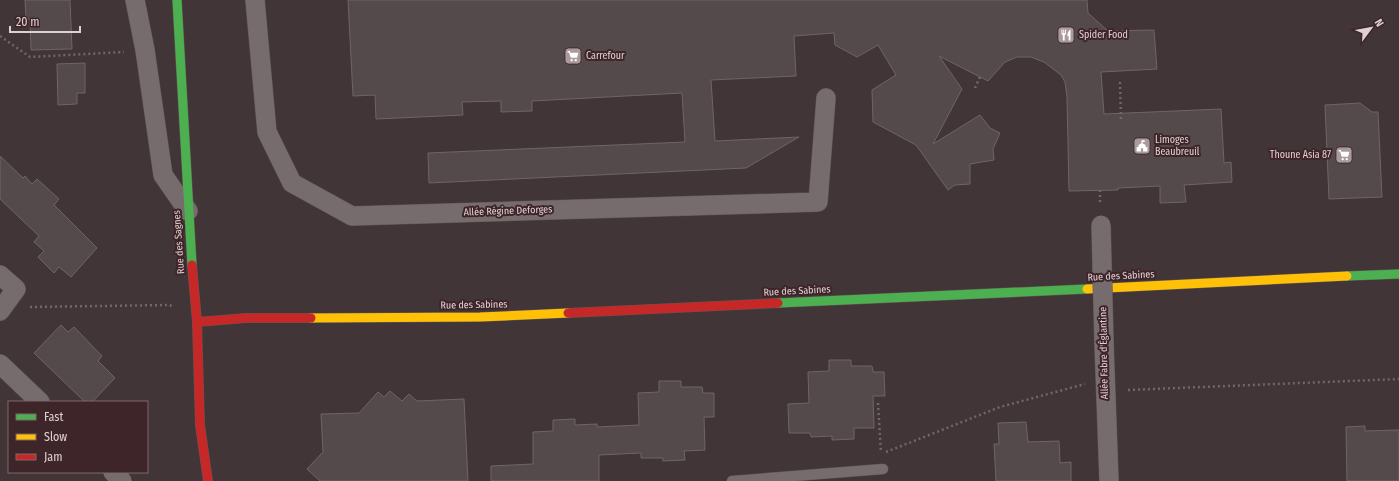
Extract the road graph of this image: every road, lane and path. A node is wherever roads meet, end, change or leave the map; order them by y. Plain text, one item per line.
1 (135, 0) edge
2 (177, 0) edge
3 (255, 0) edge
4 (0, 36) edge
5 (145, 50) junction
6 (980, 77) dead end
7 (1120, 82) dead end
8 (975, 88) dead end
9 (826, 98) dead end
10 (1121, 120) dead end
11 (188, 211) junction
12 (1100, 225) dead end
13 (0, 274) edge
14 (1399, 274) edge
15 (16, 290) junction
16 (0, 310) edge
17 (197, 322) junction
18 (0, 364) edge
19 (1399, 379) edge
20 (1104, 385) junction
21 (39, 401) edge
22 (878, 403) dead end
23 (882, 469) dead end
24 (114, 473) edge
25 (122, 481) edge
26 (208, 481) edge
27 (732, 481) edge
28 (1109, 481) edge

1 - 5 street
2 - 11 street, Rue des Sagnes
3 - 9 street, Allée Régine Deforges
4 - 5 path
5 - 11 street
6 - 8 path
7 - 10 path
11 - 17 street, Rue des Sagnes
12 - 20 street, Allée Fabre d'Églantine, bridge
13 - 15 street
14 - 17 street, Rue des Sabines
15 - 16 street
15 - 17 path
17 - 26 street, Rue des Sagnes
18 - 21 street
19 - 20 path
20 - 22 path
20 - 28 street, Allée Fabre d'Églantine
23 - 27 lane
24 - 25 street

